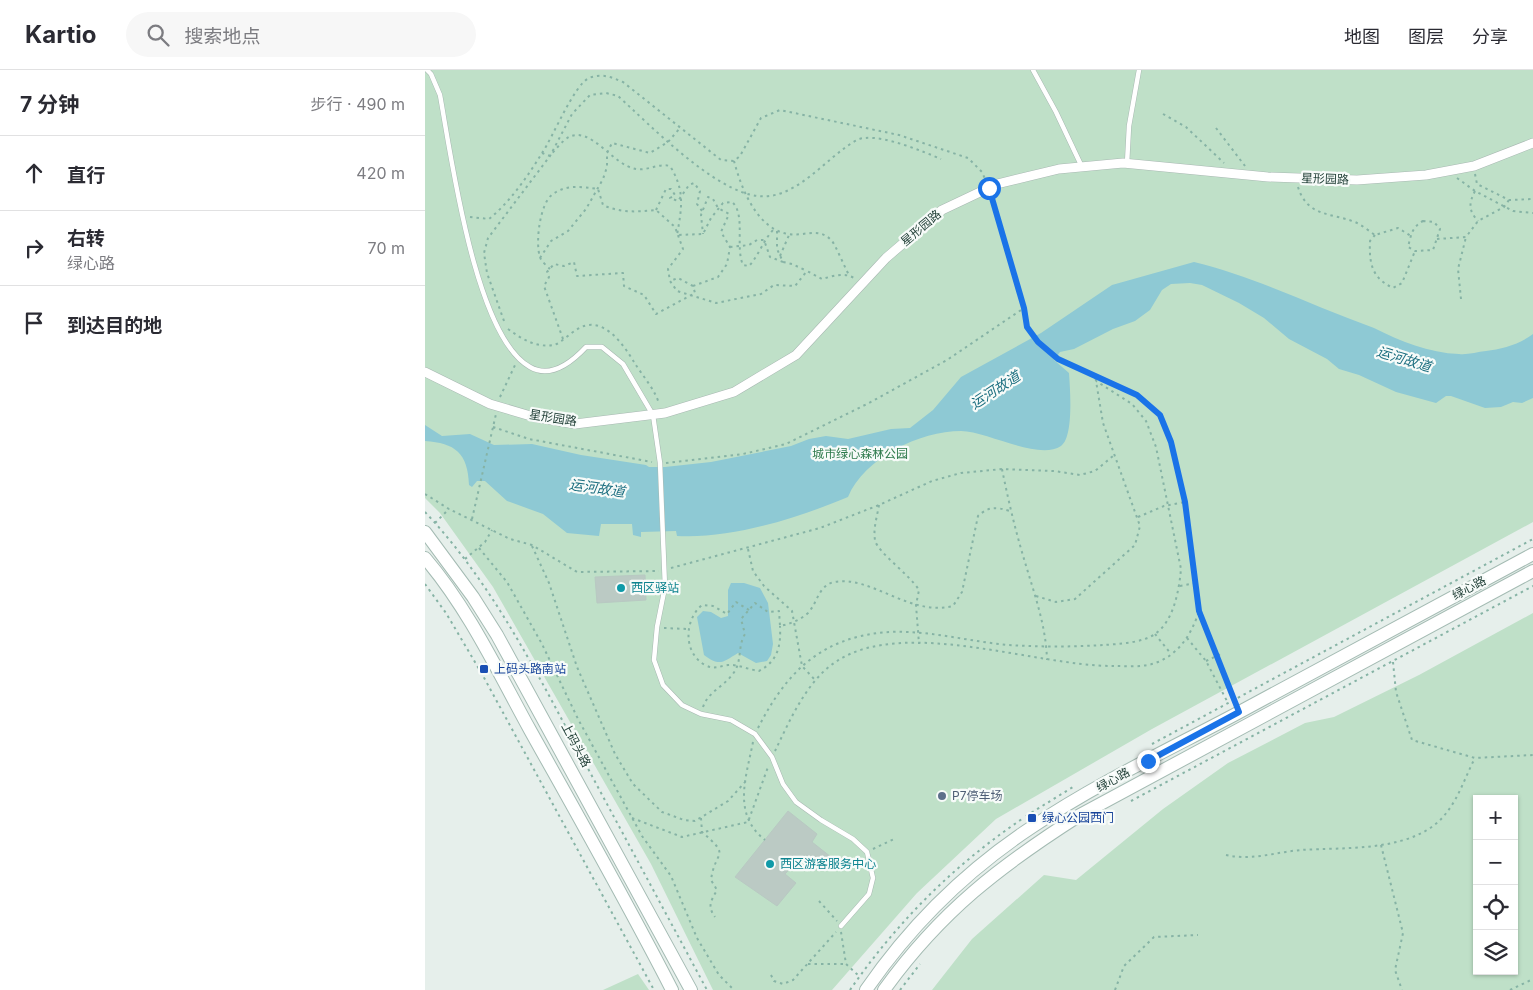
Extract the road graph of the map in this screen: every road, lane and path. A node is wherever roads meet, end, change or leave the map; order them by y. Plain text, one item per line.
1 (427, 70) edge
2 (1033, 70) edge
3 (1139, 70) edge
4 (1163, 114) dead end
5 (679, 128) junction
6 (1217, 128) dead end
7 (668, 142) junction
8 (1533, 142) edge
9 (607, 153) junction
10 (542, 154) junction
11 (549, 156) junction
12 (941, 159) dead end
13 (734, 161) junction
14 (1127, 164) junction
15 (1474, 166) junction
16 (1082, 167) junction
17 (1448, 171) junction
18 (1235, 174) junction
19 (1260, 176) junction
20 (1295, 178) junction
21 (989, 188) junction
22 (598, 189) junction
23 (1475, 191) junction
24 (747, 193) junction
25 (682, 195) junction
26 (1533, 199) edge
27 (1509, 200) junction
28 (1504, 207) junction
29 (718, 208) junction
30 (656, 210) junction
31 (702, 212) junction
32 (461, 213) junction
33 (1533, 213) edge
34 (1478, 221) junction
35 (773, 230) junction
36 (777, 231) junction
37 (677, 234) junction
38 (703, 234) junction
39 (789, 234) junction
40 (1375, 235) junction
41 (1411, 236) junction
42 (1466, 237) junction
43 (1437, 239) junction
44 (764, 240) junction
45 (730, 247) junction
46 (738, 247) junction
47 (1415, 250) junction
48 (780, 256) junction
49 (540, 258) junction
50 (783, 262) junction
51 (550, 269) junction
52 (807, 271) junction
53 (849, 275) junction
54 (670, 281) junction
55 (863, 283) junction
56 (693, 286) junction
57 (691, 296) junction
58 (1461, 299) dead end
59 (1024, 308) junction
60 (563, 339) junction
61 (518, 359) junction
62 (425, 372) edge
63 (1095, 375) junction
64 (1096, 381) junction
65 (498, 407) junction
66 (653, 415) junction
67 (493, 427) junction
68 (1113, 456) junction
69 (660, 463) junction
70 (1002, 469) junction
71 (425, 494) edge
72 (1185, 502) junction
73 (879, 505) junction
74 (1170, 505) junction
75 (449, 509) junction
76 (1010, 511) junction
77 (425, 512) edge
78 (1138, 517) junction
79 (472, 520) junction
80 (435, 523) junction
81 (492, 530) junction
82 (425, 532) edge
83 (532, 545) junction
84 (479, 548) junction
85 (748, 549) junction
86 (1533, 554) edge
87 (425, 558) edge
88 (465, 559) junction
89 (664, 570) junction
90 (1533, 571) edge
91 (1196, 583) junction
92 (425, 584) edge
93 (1179, 586) junction
94 (1533, 586) edge
95 (1036, 596) junction
96 (473, 597) junction
97 (916, 605) junction
98 (461, 610) junction
99 (749, 610) junction
100 (1199, 611) junction
101 (796, 621) junction
102 (780, 626) junction
103 (657, 627) junction
104 (688, 629) junction
105 (918, 632) junction
106 (1155, 634) junction
107 (1187, 638) junction
108 (919, 644) junction
109 (1047, 646) junction
110 (1223, 653) dead end
111 (1171, 655) junction
112 (1215, 656) junction
113 (1047, 660) junction
114 (1205, 661) junction
115 (1393, 662) junction
116 (802, 666) junction
117 (737, 667) junction
118 (816, 680) junction
119 (1236, 713) junction
120 (701, 714) junction
121 (755, 734) junction
122 (1533, 755) edge
123 (772, 757) junction
124 (1475, 758) junction
125 (746, 781) junction
126 (1131, 801) dead end
127 (632, 818) junction
128 (701, 818) junction
129 (748, 822) junction
130 (702, 832) junction
131 (765, 840) dead end
132 (894, 840) dead end
133 (1381, 845) junction
134 (867, 852) junction
135 (1226, 855) dead end
136 (819, 901) dead end
137 (715, 917) dead end
138 (841, 926) junction
139 (1198, 935) dead end
140 (922, 961) dead end
141 (809, 964) junction
142 (846, 964) junction
143 (771, 975) dead end
144 (860, 976) dead end
145 (1533, 979) edge
146 (654, 990) edge
147 (672, 990) edge
148 (691, 990) edge
149 (707, 990) edge
150 (733, 990) edge
151 (866, 990) edge
152 (884, 990) edge
153 (900, 990) edge
154 (1115, 990) edge
155 (1403, 990) edge
156 (1510, 990) edge

1 - 32 lane
2 - 16 lane
3 - 14 lane
4 - 18 path
5 - 7 path
5 - 10 path
5 - 13 path
6 - 19 path
7 - 9 path
7 - 11 path
7 - 24 path
8 - 15 street, 星形园路
9 - 11 path
9 - 22 path
9 - 25 path
10 - 11 path
10 - 32 path
11 - 60 path
12 - 24 path
13 - 21 path
13 - 24 path
14 - 16 street, 星形园路
14 - 18 street, 星形园路
15 - 17 street, 星形园路
15 - 27 path
16 - 21 street, 星形园路
17 - 20 street, 星形园路
17 - 23 path
18 - 19 street, 星形园路
19 - 20 street, 星形园路
20 - 40 path
21 - 55 street, 星形园路
21 - 59 path
22 - 30 path
22 - 49 path
22 - 49 path
23 - 28 path
23 - 34 path
24 - 35 path
25 - 30 path
25 - 31 path
25 - 37 path
26 - 27 path
27 - 28 path
28 - 33 path
28 - 34 path
29 - 31 path
29 - 38 path
29 - 45 path
29 - 46 path
30 - 37 path
31 - 38 path
32 - 61 lane
34 - 42 path
35 - 36 path
35 - 44 path
36 - 39 path
36 - 48 path
37 - 38 path
37 - 54 path
39 - 48 path
39 - 53 path
40 - 41 path
40 - 47 path
41 - 43 path
41 - 47 path
42 - 43 path
42 - 58 path
43 - 47 path
44 - 46 path
44 - 46 path
44 - 50 path
45 - 46 path
45 - 56 path
48 - 50 path
49 - 51 path
50 - 52 path
51 - 57 path
51 - 60 path
52 - 53 path
52 - 57 path
53 - 55 path
54 - 56 path
54 - 57 path
55 - 66 street, 星形园路
56 - 57 path
59 - 63 path
59 - 69 path
60 - 66 path
61 - 65 path
61 - 66 lane
62 - 65 street, 星形园路
63 - 64 path
63 - 72 path
64 - 68 path
64 - 74 path
65 - 66 street, 星形园路
65 - 67 path
66 - 69 lane
67 - 69 path
67 - 79 path
68 - 70 path
68 - 78 path
69 - 89 lane
70 - 73 path
70 - 76 path
71 - 75 path
72 - 74 path
72 - 91 path
73 - 85 path
73 - 97 path
74 - 78 path
74 - 93 path
75 - 79 path
75 - 80 path
76 - 95 path
76 - 97 path
77 - 80 path, 上码头路
78 - 95 path
79 - 81 path
80 - 88 path, 上码头路
81 - 83 path
81 - 84 path
82 - 96 main road, 上码头路
83 - 89 path
83 - 128 path
84 - 88 path
84 - 127 path
85 - 89 path
85 - 101 path
86 - 119 main road, 绿心路
87 - 98 main road
88 - 149 path, 上码头路
89 - 103 lane
90 - 152 main road, 绿心路
91 - 93 path
91 - 100 path
92 - 146 path
93 - 106 path
94 - 115 path
95 - 109 path
96 - 98 main road
96 - 148 main road, 上码头路
97 - 101 path
97 - 105 path
98 - 147 main road
99 - 102 path
99 - 104 path
99 - 117 path
100 - 107 path
100 - 112 path
101 - 102 path
101 - 116 path
102 - 117 path
103 - 104 path
103 - 120 lane
104 - 117 path
105 - 108 path
105 - 109 path
105 - 116 path
106 - 109 path
106 - 111 path
107 - 111 path
107 - 114 path
108 - 113 path
108 - 118 path
109 - 113 path
110 - 112 path
111 - 113 path
112 - 114 path
112 - 119 path
114 - 119 path
115 - 124 path
115 - 126 path
116 - 118 path
116 - 121 path
117 - 120 path
118 - 123 path
119 - 151 main road, 绿心路
120 - 121 lane
121 - 123 lane
121 - 125 path
122 - 124 path
123 - 129 path
123 - 134 lane
124 - 133 path
125 - 128 path
125 - 129 path
127 - 130 path
127 - 150 path
128 - 130 path
129 - 130 path
129 - 131 path
130 - 137 path
132 - 134 path
133 - 135 path
133 - 155 path
134 - 138 lane
136 - 138 path
138 - 141 path
138 - 142 path
139 - 154 path
140 - 153 path
141 - 142 path
141 - 143 path
142 - 144 path
145 - 156 path

